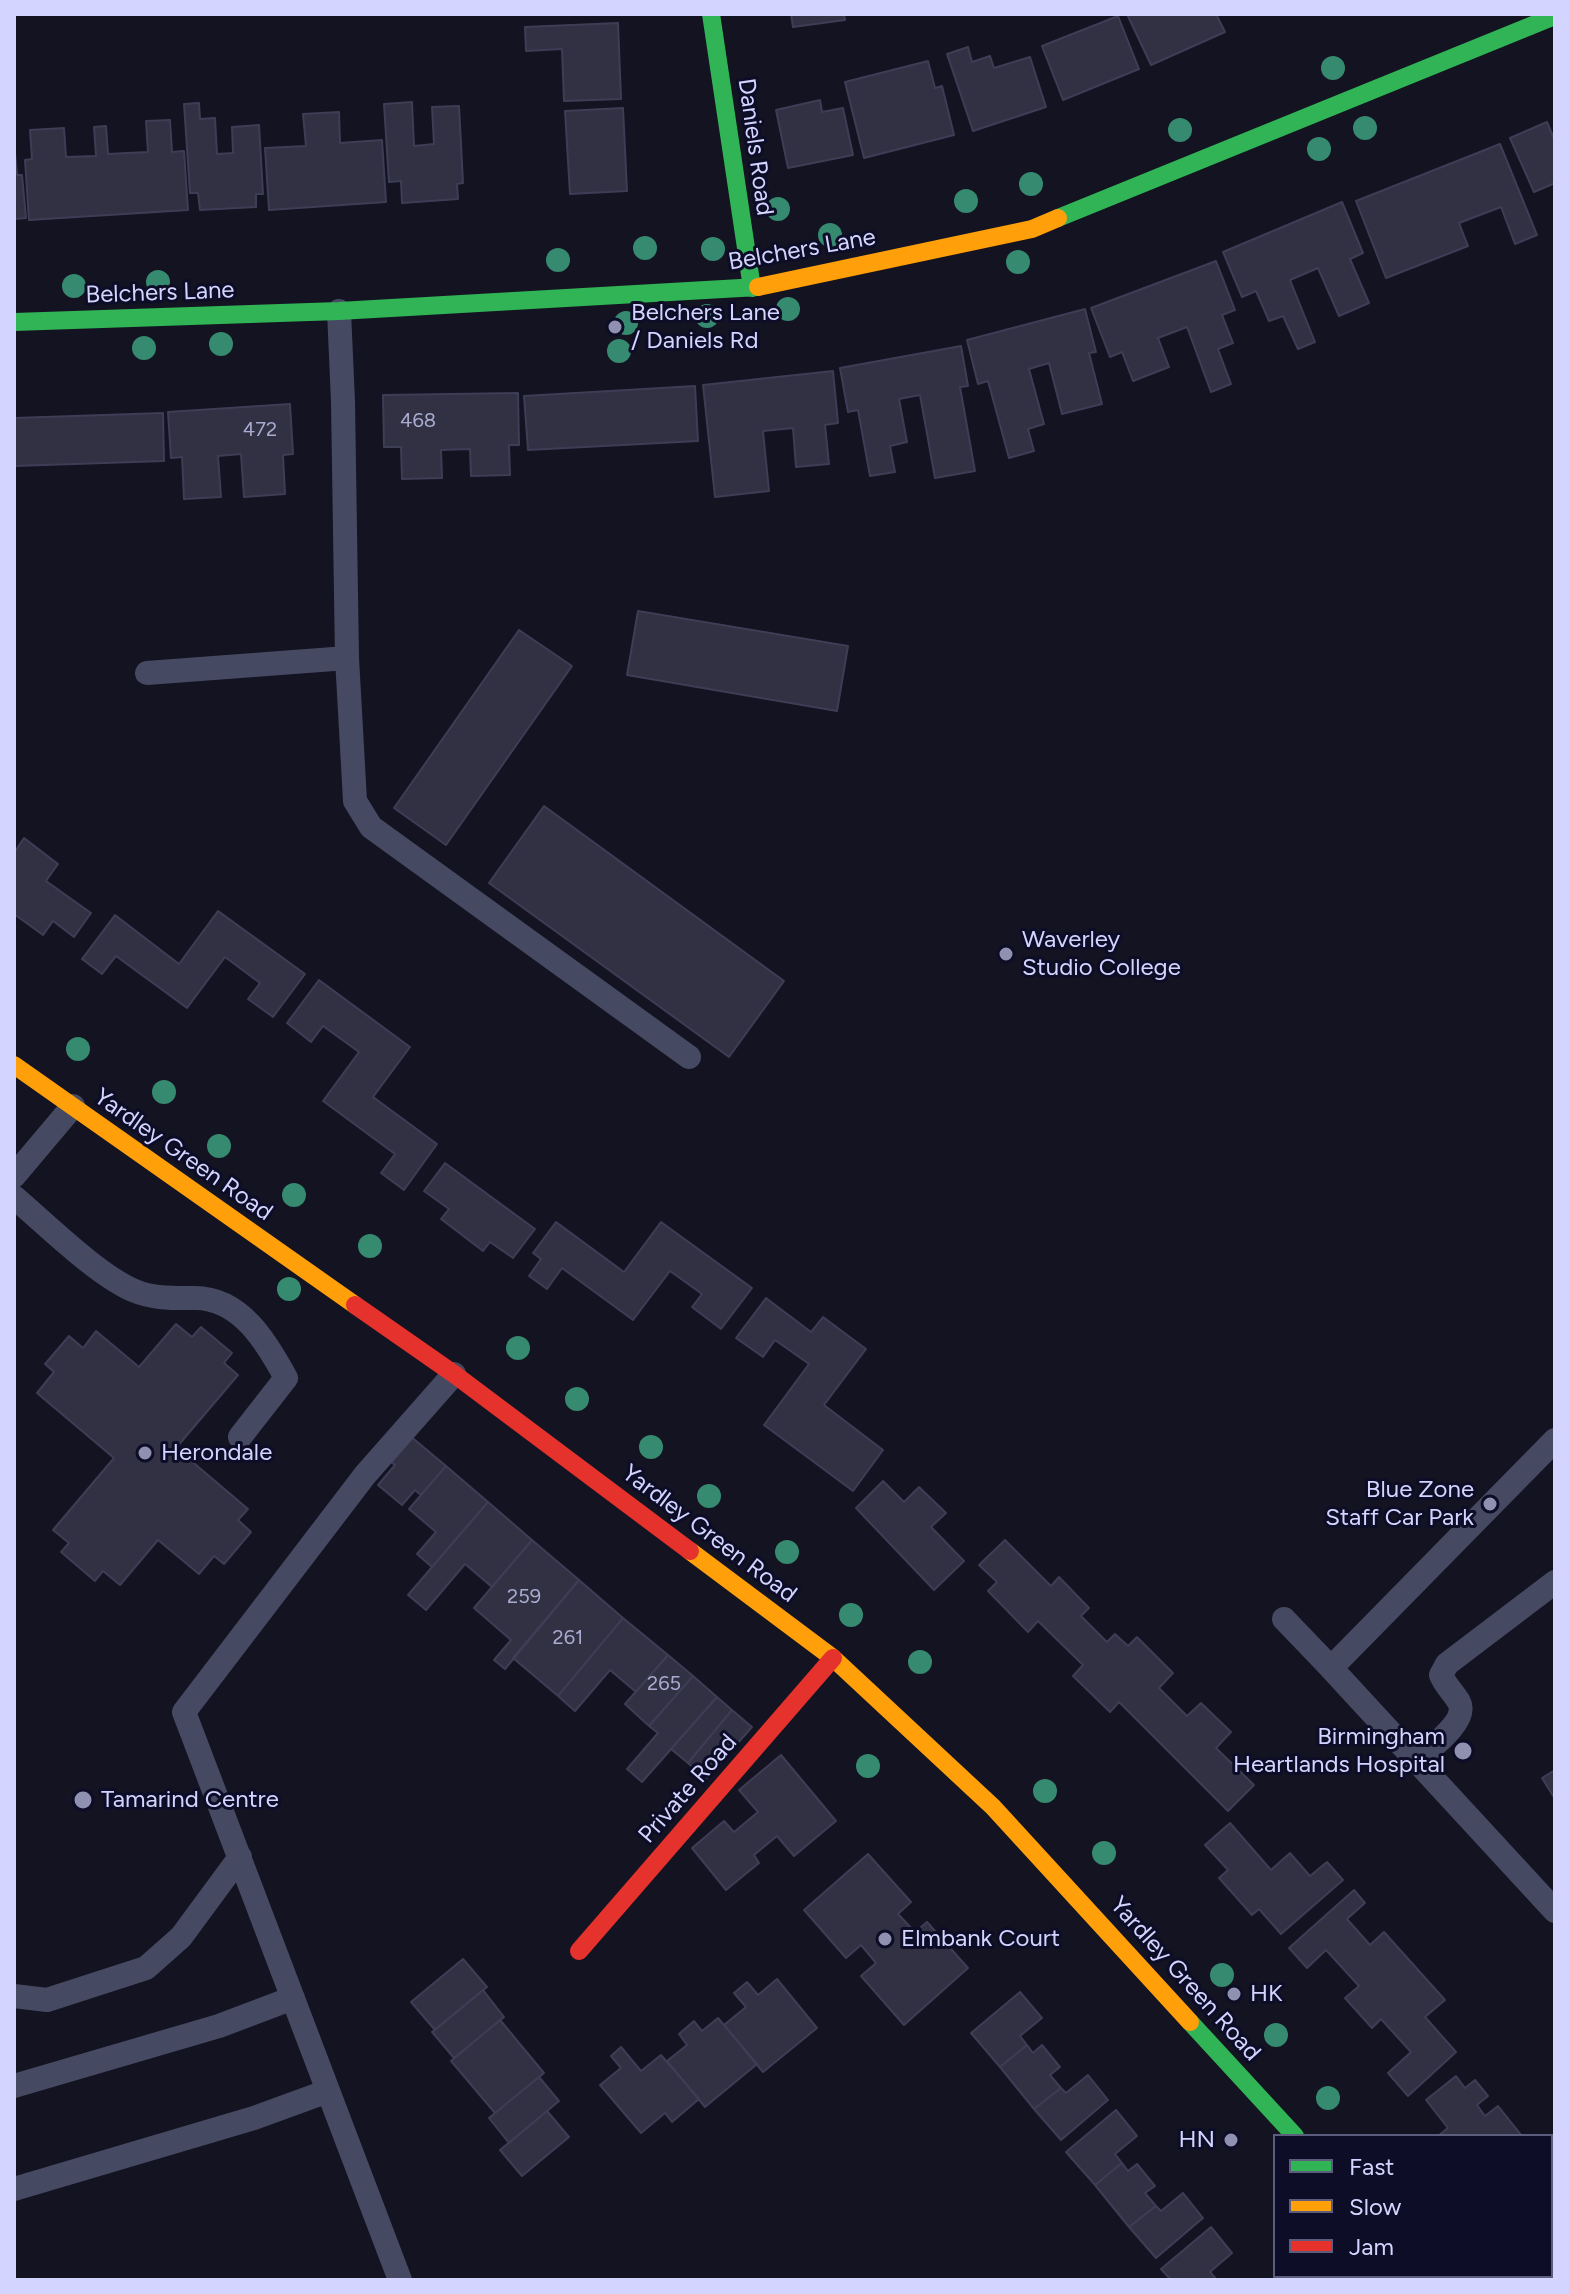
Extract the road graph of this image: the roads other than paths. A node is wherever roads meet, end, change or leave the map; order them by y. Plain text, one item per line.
1 (711, 14) edge
2 (1555, 16) edge
3 (752, 288) junction
4 (339, 311) junction
5 (14, 322) edge
6 (347, 658) junction
7 (147, 673) dead end
8 (689, 1057) dead end
9 (14, 1065) edge
10 (73, 1106) junction
11 (14, 1176) edge
12 (14, 1197) edge
13 (454, 1374) junction
14 (240, 1437) dead end
15 (1555, 1440) edge
16 (1555, 1582) edge
17 (1284, 1619) dead end
18 (833, 1658) junction
19 (1331, 1668) junction
20 (1416, 1761) junction
21 (240, 1857) junction
22 (1555, 1911) edge
23 (579, 1951) dead end
24 (14, 1996) edge
25 (293, 1998) junction
26 (14, 2086) edge
27 (328, 2091) junction
28 (1293, 2134) edge
29 (14, 2189) edge
30 (400, 2280) edge

1 - 3 street, Daniels Road
2 - 3 street, Belchers Lane
3 - 4 street, Belchers Lane
4 - 5 street, Belchers Lane
4 - 6 lane
6 - 7 lane
6 - 8 lane
9 - 10 street, Yardley Green Road
10 - 11 lane
10 - 13 street, Yardley Green Road
12 - 14 lane
13 - 18 street, Yardley Green Road
13 - 21 lane
15 - 19 lane
16 - 20 lane
17 - 19 lane
18 - 23 street, Private Road
18 - 28 street, Yardley Green Road
19 - 20 lane
20 - 22 lane
21 - 24 lane
21 - 25 lane
25 - 26 lane
25 - 27 lane
27 - 29 lane
27 - 30 lane

